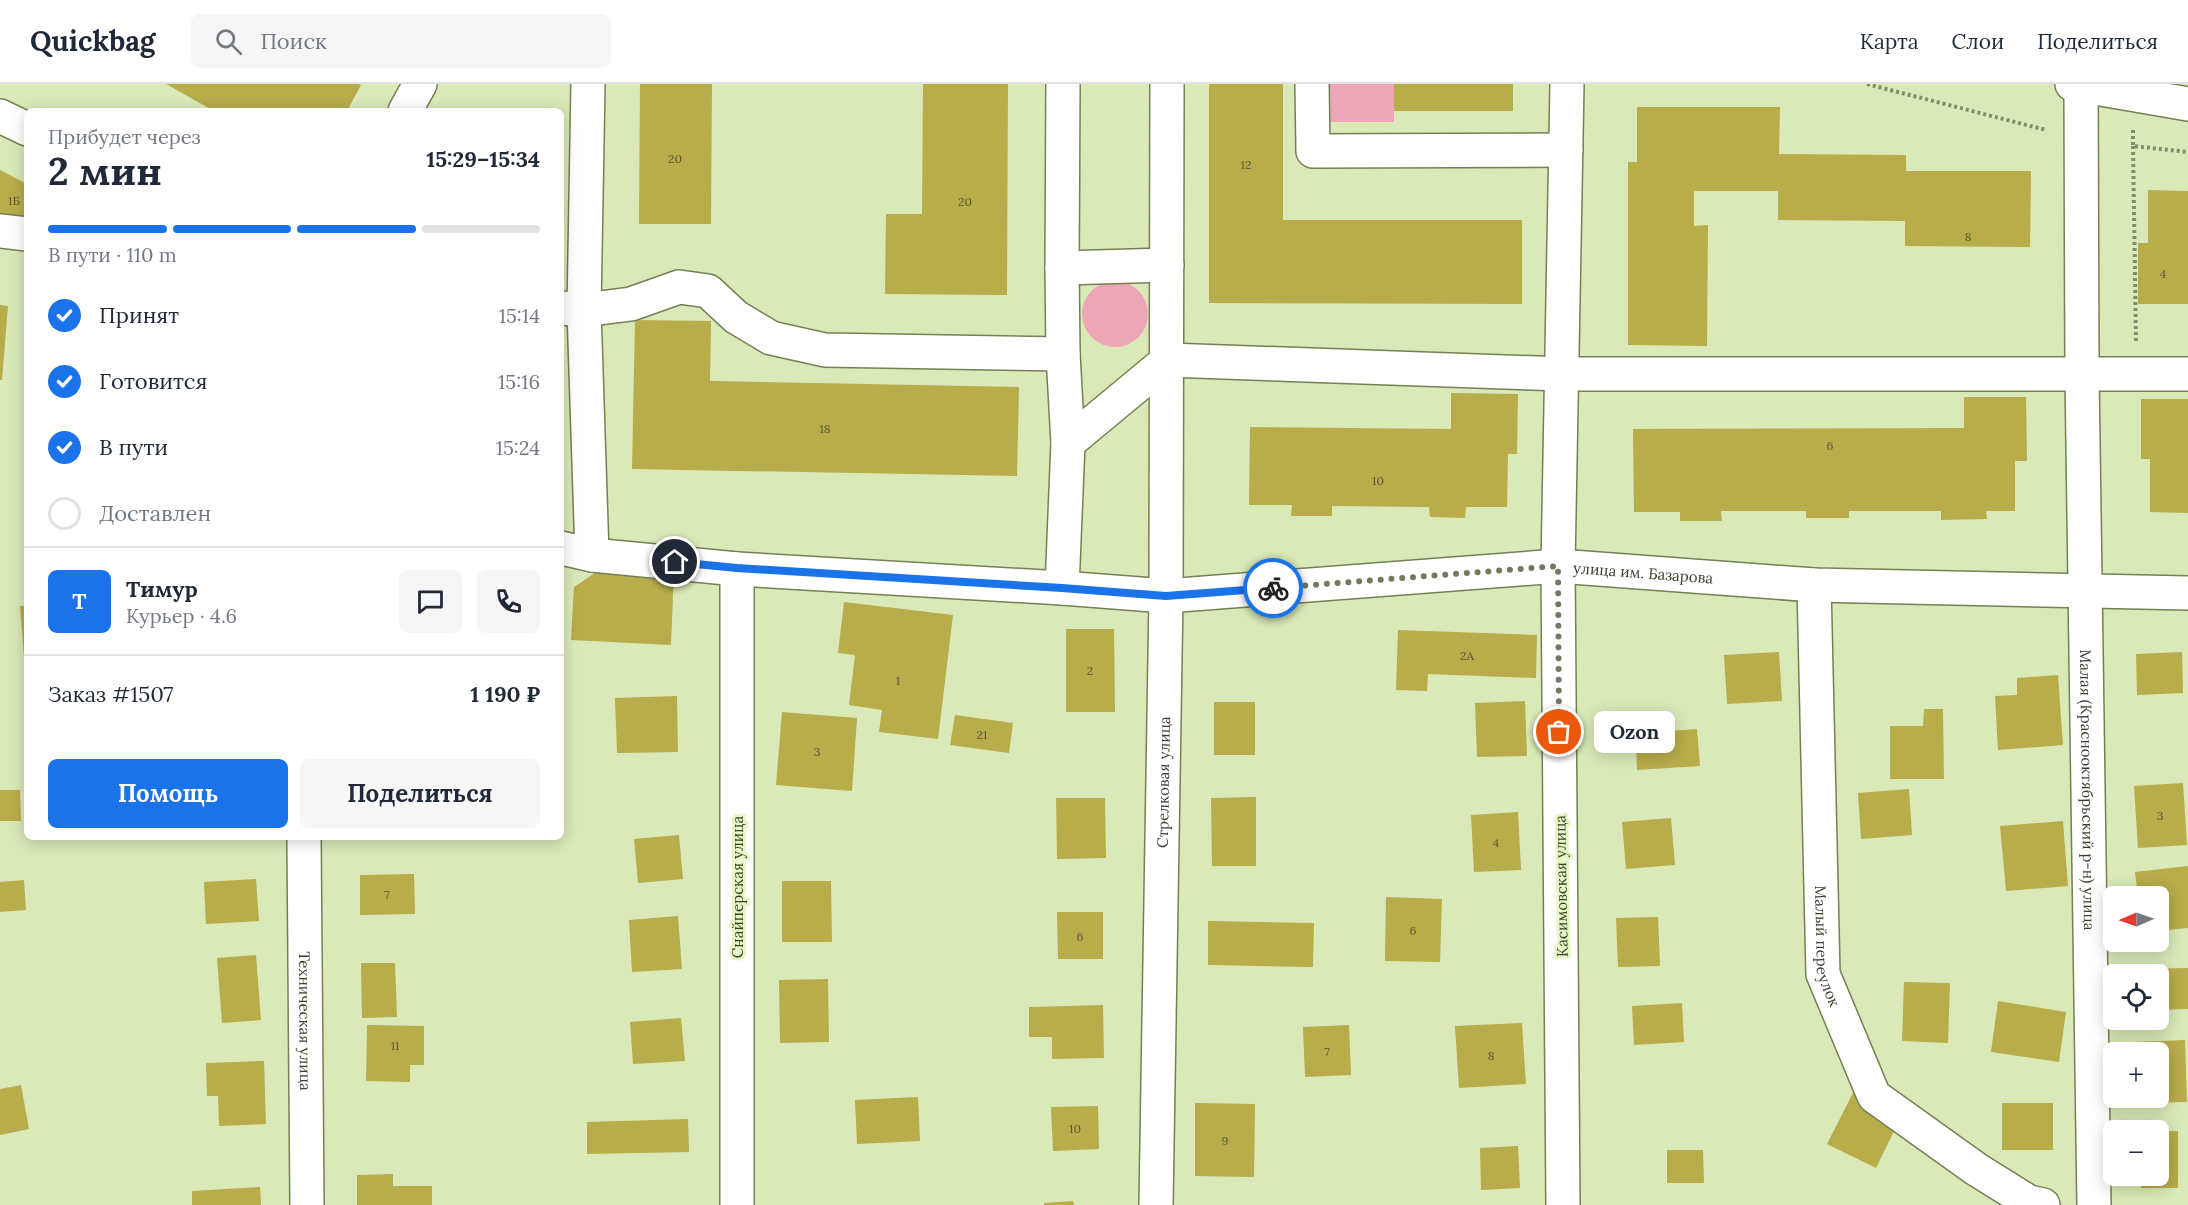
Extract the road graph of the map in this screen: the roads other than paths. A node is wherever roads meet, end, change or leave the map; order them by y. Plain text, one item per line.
1 (420, 84) edge
2 (588, 84) edge
3 (1064, 84) edge
4 (1167, 84) edge
5 (1312, 84) edge
6 (1567, 84) edge
7 (2077, 85) edge
8 (2188, 104) edge
9 (407, 108) edge
10 (0, 116) edge
11 (24, 128) edge
12 (1566, 150) junction
13 (0, 231) edge
14 (24, 234) edge
15 (1167, 265) junction
16 (1062, 268) junction
17 (572, 309) edge
18 (1063, 354) junction
19 (1168, 360) junction
20 (1563, 374) junction
21 (2188, 374) edge
22 (2082, 375) junction
23 (1068, 443) junction
24 (577, 551) edge
25 (1558, 566) junction
26 (737, 568) junction
27 (1814, 585) junction
28 (1062, 588) junction
29 (2086, 591) junction
30 (2188, 593) edge
31 (1166, 596) junction
32 (304, 840) edge
33 (307, 1205) edge
34 (737, 1205) edge
35 (1156, 1205) edge
36 (1563, 1205) edge
37 (2043, 1205) edge
38 (2094, 1205) edge

1 - 9 street
2 - 17 street
3 - 16 street
4 - 15 street, Стрелковая улица
5 - 12 street
6 - 12 street, Касимовская улица
7 - 8 street
7 - 22 street, Малая (Краснооктябрьский р-н) улица
10 - 11 street
12 - 20 street, Касимовская улица
13 - 14 street
15 - 16 street
15 - 19 street, Стрелковая улица
16 - 18 street
17 - 18 street
17 - 24 street
18 - 23 street
19 - 20 street
19 - 23 street
19 - 31 street, Стрелковая улица
20 - 22 street
20 - 25 street, Касимовская улица
21 - 22 street
22 - 29 street, Малая (Краснооктябрьский р-н) улица
23 - 28 street
24 - 26 street, улица им. Базарова
25 - 27 street, улица им. Базарова
25 - 31 street, улица им. Базарова
25 - 36 street, Касимовская улица
26 - 28 street, улица им. Базарова
26 - 34 street, Снайперская улица
27 - 29 street, улица им. Базарова
27 - 37 street, Малый переулок
28 - 31 street, улица им. Базарова
29 - 30 street, улица им. Базарова
29 - 38 street, Малая (Краснооктябрьский р-н) улица
31 - 35 street, Стрелковая улица
32 - 33 street, Техническая улица

